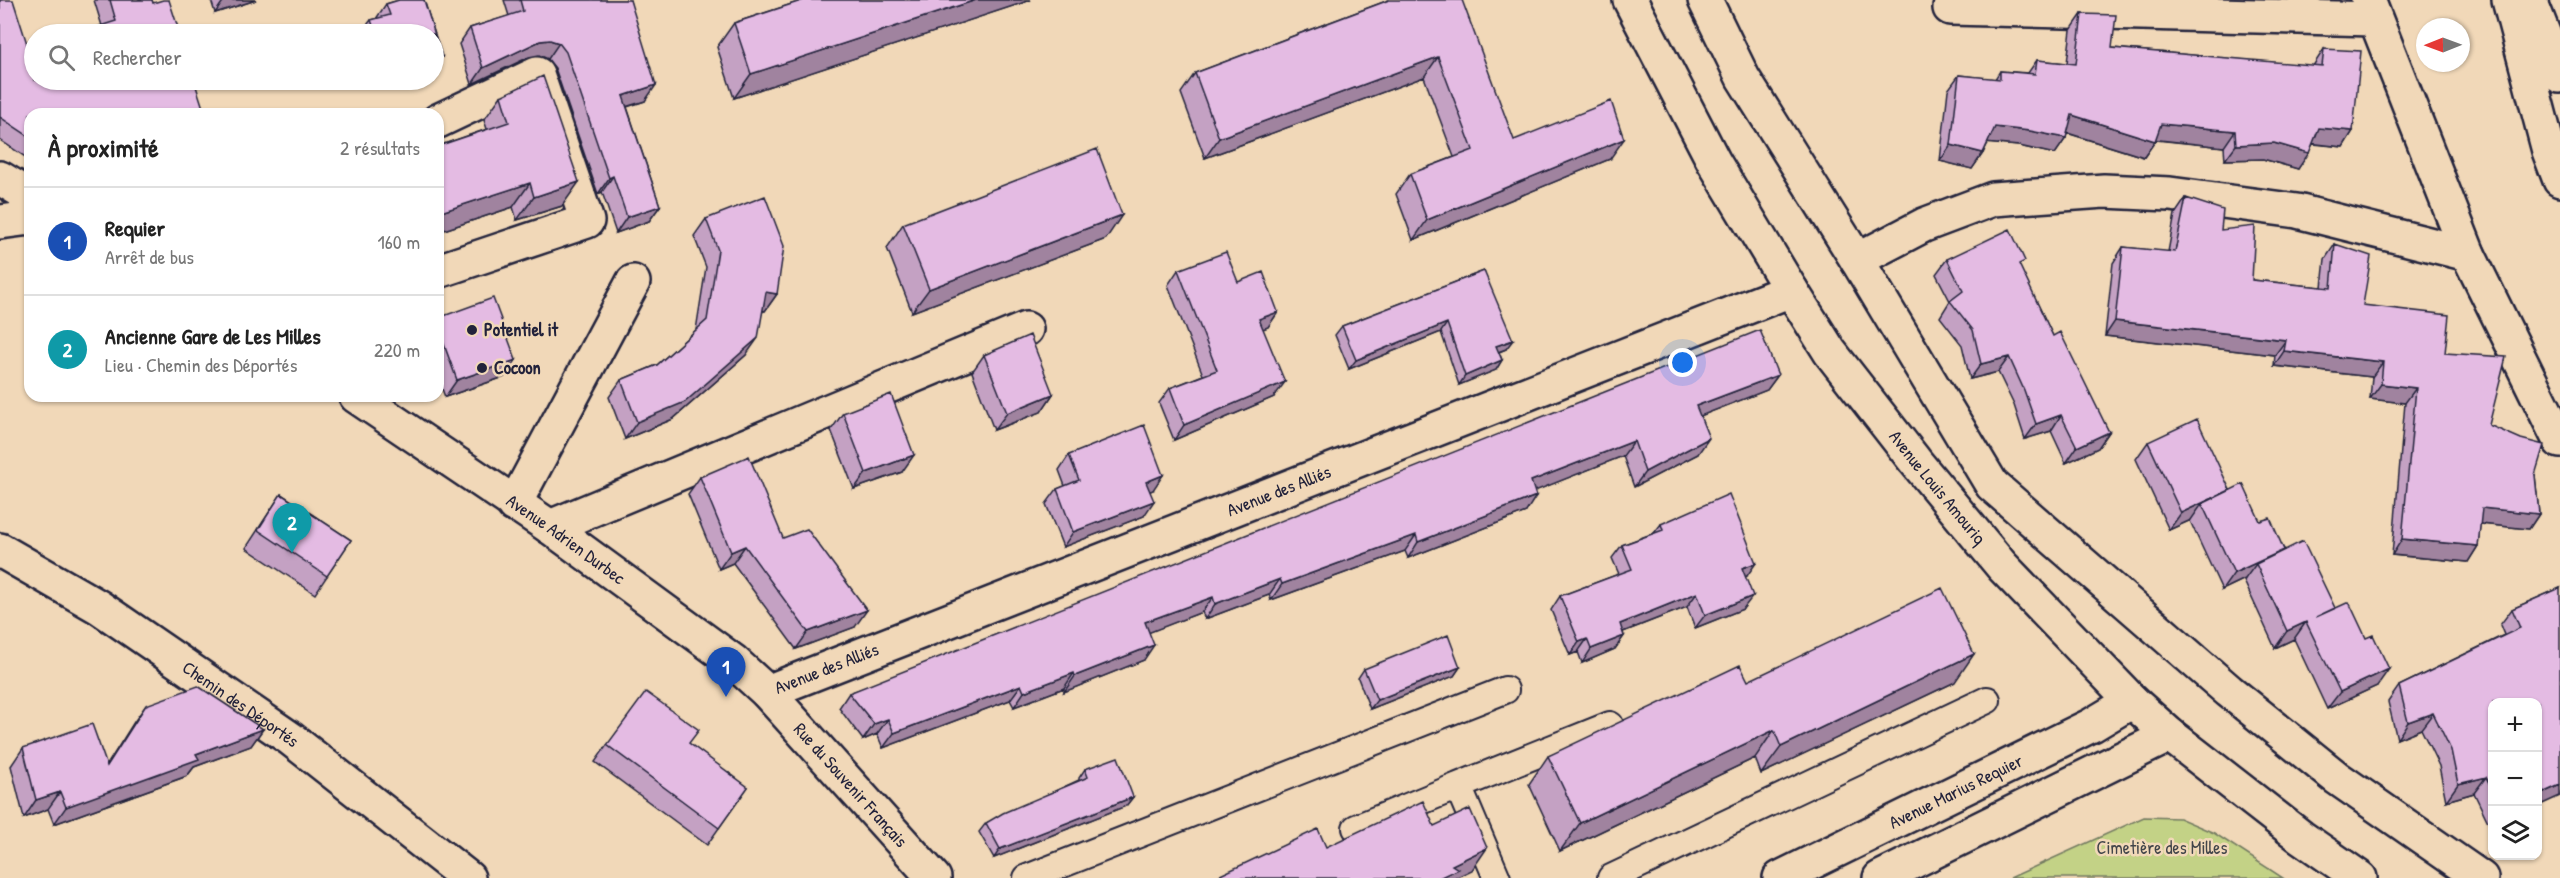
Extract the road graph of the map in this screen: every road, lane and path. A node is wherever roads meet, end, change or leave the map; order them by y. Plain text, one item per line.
1 (1630, 0) edge
2 (1705, 0) edge
3 (2509, 0) edge
4 (2529, 0) edge
5 (1950, 8) dead end
6 (2371, 10) edge
7 (2560, 76) edge
8 (444, 118) edge
9 (0, 178) edge
10 (2560, 180) edge
11 (24, 192) edge
12 (24, 219) edge
13 (0, 222) edge
14 (2468, 254) junction
15 (1857, 260) junction
16 (444, 269) edge
17 (633, 282) dead end
18 (1791, 290) junction
19 (1026, 329) dead end
20 (365, 402) edge
21 (2560, 441) edge
22 (514, 505) junction
23 (550, 527) junction
24 (0, 550) edge
25 (1505, 690) dead end
26 (766, 692) junction
27 (1988, 700) dead end
28 (2132, 701) junction
29 (1610, 725) edge
30 (2170, 735) junction
31 (1458, 786) junction
32 (1356, 828) dead end
33 (468, 878) edge
34 (934, 878) edge
35 (1027, 878) edge
36 (1497, 878) edge
37 (1611, 878) edge
38 (1780, 878) edge
39 (1880, 878) edge
40 (2360, 878) edge
41 (2481, 878) edge

1 - 18 main road, Avenue Louis Amouriq
2 - 15 main road
3 - 10 main road
4 - 7 main road
5 - 6 main road
6 - 14 main road
8 - 16 main road
9 - 11 main road
12 - 13 main road
14 - 15 main road
14 - 21 main road
15 - 41 main road
17 - 22 main road
18 - 26 main road, Avenue des Alliés
18 - 28 main road, Avenue Louis Amouriq
19 - 23 main road
20 - 22 main road, Avenue Adrien Durbec
22 - 23 main road, Avenue Adrien Durbec
23 - 26 main road, Avenue Adrien Durbec
24 - 33 main road, Chemin des Déportés
25 - 35 lane
26 - 34 main road, Rue du Souvenir Français
27 - 37 lane
28 - 30 main road, Avenue Louis Amouriq
28 - 38 main road, Avenue Marius Requier
29 - 31 lane
30 - 39 main road
30 - 40 main road, Avenue Louis Amouriq
31 - 32 lane
31 - 36 lane

